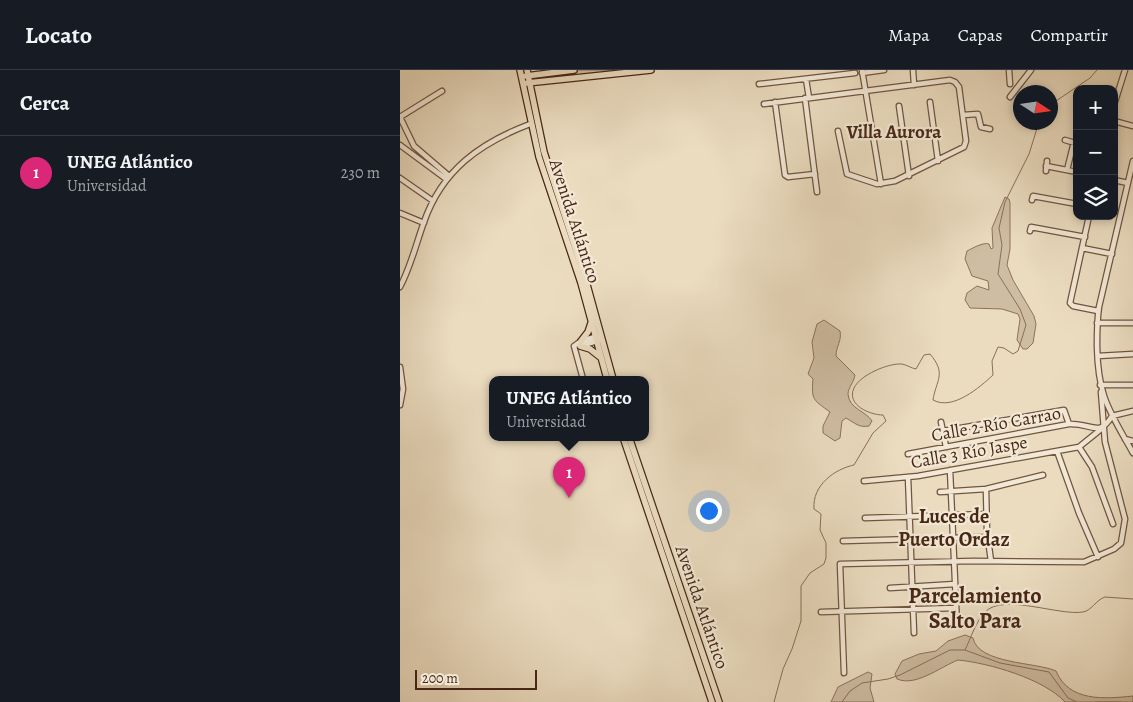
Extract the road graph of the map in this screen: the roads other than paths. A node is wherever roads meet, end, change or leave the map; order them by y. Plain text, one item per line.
1 (520, 70) edge
2 (574, 70) edge
3 (650, 70) edge
4 (884, 70) edge
5 (913, 70) edge
6 (1009, 70) edge
7 (1031, 70) edge
8 (1125, 70) edge
9 (862, 71) edge
10 (855, 73) dead end
11 (525, 78) edge
12 (806, 78) junction
13 (759, 84) dead end
14 (1010, 84) dead end
15 (914, 85) junction
16 (442, 91) dead end
17 (865, 91) junction
18 (1118, 92) edge
19 (1010, 97) dead end
20 (807, 98) junction
21 (775, 102) junction
22 (930, 102) dead end
23 (764, 104) dead end
24 (899, 106) dead end
25 (963, 114) junction
26 (1118, 122) edge
27 (530, 124) junction
28 (1133, 126) edge
29 (990, 129) dead end
30 (838, 131) dead end
31 (1064, 140) dead end
32 (1073, 142) edge
33 (400, 145) edge
34 (1073, 150) edge
35 (938, 161) junction
36 (1133, 161) edge
37 (1046, 166) dead end
38 (1067, 170) junction
39 (1073, 171) edge
40 (815, 174) junction
41 (909, 176) junction
42 (447, 177) junction
43 (400, 178) edge
44 (1118, 181) edge
45 (1128, 183) junction
46 (881, 184) junction
47 (817, 192) dead end
48 (1126, 193) junction
49 (1133, 194) edge
50 (1032, 200) dead end
51 (433, 202) junction
52 (1073, 203) edge
53 (400, 213) edge
54 (1088, 220) edge
55 (424, 223) junction
56 (1030, 231) dead end
57 (1085, 237) junction
58 (1082, 248) junction
59 (1112, 254) junction
60 (400, 287) edge
61 (1098, 311) junction
62 (591, 322) junction
63 (1097, 323) junction
64 (1133, 323) edge
65 (599, 338) junction
66 (579, 344) junction
67 (1133, 354) edge
68 (600, 356) junction
69 (1098, 356) junction
70 (400, 367) edge
71 (582, 376) edge
72 (606, 376) edge
73 (612, 376) edge
74 (1100, 385) junction
75 (1133, 385) edge
76 (1101, 392) junction
77 (400, 405) edge
78 (1133, 411) edge
79 (1112, 416) junction
80 (941, 422) dead end
81 (1069, 424) junction
82 (1102, 429) junction
83 (943, 430) junction
84 (1125, 439) junction
85 (624, 441) edge
86 (631, 441) edge
87 (1133, 441) edge
88 (1079, 446) junction
89 (946, 447) junction
90 (1057, 451) junction
91 (908, 454) dead end
92 (1133, 454) edge
93 (950, 470) junction
94 (1043, 475) dead end
95 (908, 478) junction
96 (864, 482) dead end
97 (986, 489) junction
98 (940, 492) dead end
99 (951, 492) junction
100 (986, 514) junction
101 (952, 515) junction
102 (910, 517) junction
103 (865, 518) dead end
104 (1113, 524) dead end
105 (988, 537) junction
106 (953, 538) junction
107 (911, 540) junction
108 (843, 541) dead end
109 (1098, 556) junction
110 (991, 561) junction
111 (954, 562) junction
112 (912, 563) junction
113 (955, 584) junction
114 (913, 587) junction
115 (890, 588) dead end
116 (956, 608) junction
117 (914, 609) junction
118 (821, 612) dead end
119 (842, 612) junction
120 (957, 625) dead end
121 (914, 633) dead end
122 (844, 673) dead end
123 (712, 702) edge
124 (719, 702) edge

1 - 11 main road, Avenida Atlántico
2 - 11 main road
3 - 11 main road
4 - 9 street
5 - 15 street
6 - 14 street
7 - 19 street
8 - 18 street
9 - 17 street
10 - 12 street
11 - 27 main road, Avenida Atlántico
11 - 65 main road, Avenida Atlántico
12 - 13 street
12 - 20 street
15 - 17 street
15 - 25 street
16 - 42 street
17 - 20 street
17 - 46 street
20 - 21 street
20 - 40 street
21 - 23 street
21 - 40 street
22 - 35 street
24 - 41 street
25 - 29 street
25 - 35 street
26 - 28 street
27 - 42 street
27 - 62 main road, Avenida Atlántico
30 - 46 street
31 - 32 street
33 - 42 street
34 - 38 street
35 - 41 street
36 - 45 street
37 - 38 street
38 - 39 street
40 - 47 street
41 - 46 street
42 - 51 street
43 - 51 street
44 - 45 street
45 - 48 street
48 - 49 street
48 - 59 street
50 - 52 street
51 - 55 street
53 - 55 street
54 - 57 street
55 - 60 street
56 - 57 street
57 - 58 street
58 - 59 street
58 - 61 street
59 - 61 street
61 - 63 street
62 - 65 main road, Avenida Atlántico
62 - 66 main road
63 - 64 street
63 - 69 street
65 - 66 street
65 - 68 main road, Avenida Atlántico
65 - 73 main road, Avenida Atlántico
66 - 68 main road
66 - 71 street
67 - 69 street
68 - 72 main road, Avenida Atlántico
69 - 74 street
70 - 77 street
74 - 75 street
74 - 76 street
76 - 79 street
76 - 82 street
78 - 79 street
79 - 82 street
79 - 84 street
80 - 83 street
81 - 82 street, Calle 2 Río Carrao
81 - 83 street
81 - 89 street, Calle 2 Río Carrao
82 - 88 street
82 - 109 street
83 - 89 street
84 - 87 street
84 - 92 street
85 - 123 main road, Avenida Atlántico
86 - 124 main road, Avenida Atlántico
88 - 90 street, Calle 3 Río Jaspe
88 - 104 street
89 - 91 street, Calle 2 Río Carrao
90 - 93 street, Calle 3 Río Jaspe
90 - 109 street
93 - 95 street, Calle 3 Río Jaspe
93 - 99 street
94 - 97 street
95 - 96 street, Calle 3 Río Jaspe
95 - 102 street
97 - 99 street
97 - 100 street
98 - 99 street
99 - 101 street
100 - 101 street
100 - 105 street
101 - 102 street
101 - 106 street
102 - 103 street
102 - 107 street
105 - 106 street
105 - 110 street
106 - 107 street
106 - 111 street
107 - 108 street
107 - 112 street
109 - 110 street
110 - 111 street
111 - 112 street
111 - 113 street
112 - 114 street
112 - 119 street
113 - 114 street
113 - 116 street
114 - 115 street
114 - 117 street
116 - 117 street
116 - 120 street
117 - 119 street
117 - 121 street
118 - 119 street
119 - 122 street

